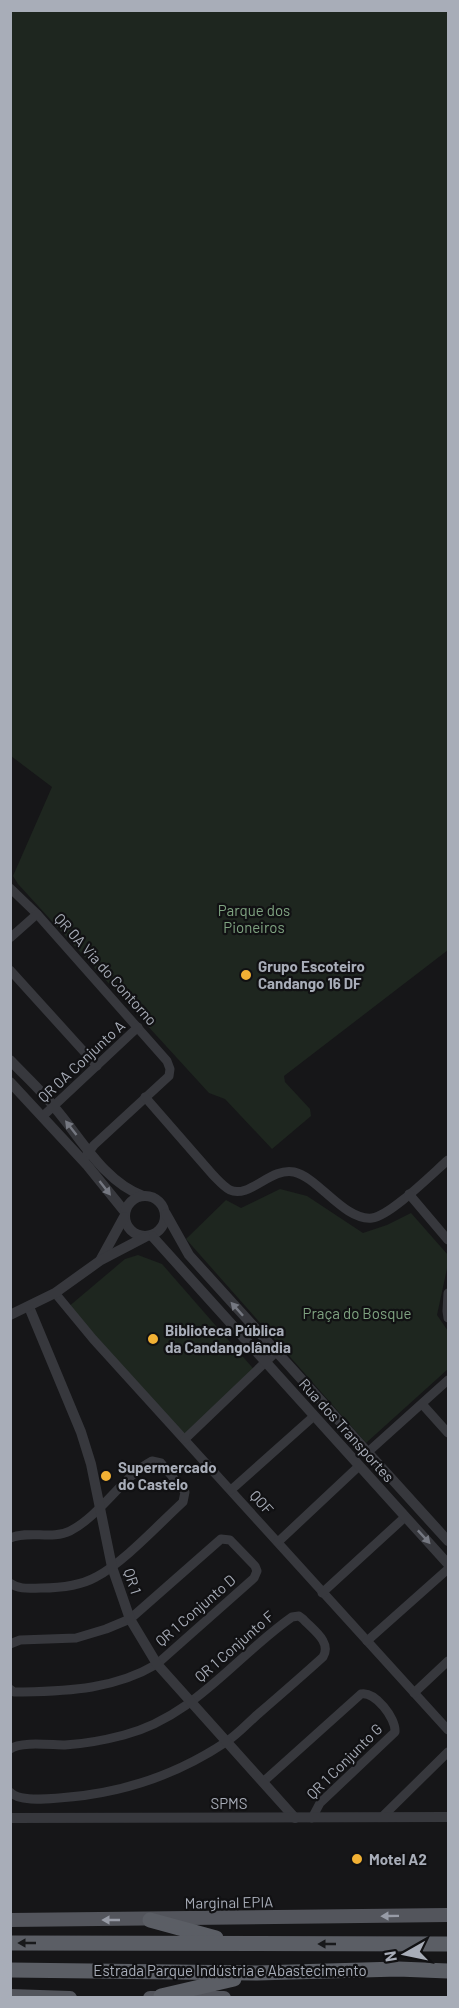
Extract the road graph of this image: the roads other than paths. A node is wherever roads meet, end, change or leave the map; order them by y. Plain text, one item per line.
1 (10, 888) edge
2 (37, 914) junction
3 (10, 938) edge
4 (10, 970) edge
5 (138, 1027) junction
6 (10, 1060) edge
7 (97, 1066) junction
8 (10, 1082) edge
9 (145, 1097) junction
10 (54, 1106) junction
11 (43, 1116) junction
12 (86, 1155) junction
13 (448, 1160) edge
14 (409, 1194) junction
15 (143, 1196) junction
16 (165, 1214) junction
17 (125, 1215) junction
18 (148, 1237) junction
19 (448, 1240) edge
20 (101, 1260) junction
21 (55, 1293) junction
22 (448, 1293) edge
23 (28, 1307) junction
24 (10, 1315) edge
25 (448, 1318) edge
26 (276, 1352) junction
27 (266, 1362) junction
28 (448, 1380) edge
29 (422, 1404) junction
30 (314, 1416) junction
31 (448, 1432) edge
32 (185, 1439) junction
33 (368, 1452) junction
34 (359, 1466) junction
35 (231, 1490) junction
36 (403, 1492) junction
37 (392, 1502) junction
38 (100, 1506) junction
39 (405, 1517) junction
40 (10, 1538) edge
41 (448, 1541) edge
42 (278, 1542) junction
43 (448, 1564) edge
44 (112, 1567) junction
45 (448, 1569) edge
46 (10, 1583) edge
47 (322, 1593) junction
48 (130, 1619) junction
49 (367, 1641) junction
50 (10, 1644) edge
51 (448, 1661) edge
52 (157, 1664) junction
53 (10, 1689) edge
54 (414, 1693) junction
55 (192, 1702) junction
56 (448, 1730) edge
57 (228, 1741) junction
58 (10, 1749) edge
59 (448, 1752) edge
60 (264, 1781) junction
61 (10, 1792) edge
62 (382, 1817) junction
63 (448, 1817) edge
64 (10, 1818) edge
65 (295, 1818) junction
66 (312, 1818) junction
67 (448, 1915) edge
68 (10, 1920) edge
69 (150, 1920) junction
70 (448, 1938) edge
71 (234, 1943) junction
72 (10, 1944) edge
73 (419, 1944) junction
74 (448, 1944) edge
75 (398, 1969) junction
76 (10, 1970) edge
77 (448, 1971) edge
78 (258, 1973) junction
79 (448, 1982) edge
80 (10, 1996) edge
81 (156, 1997) edge
82 (70, 1998) edge
83 (225, 1998) edge

1 - 2 street, QR 0A Via do Contorno
2 - 3 street
2 - 5 street, QR 0A Via do Contorno
4 - 7 street
5 - 7 street, QR 0A Conjunto A
5 - 9 street, QR 0A Via do Contorno
6 - 10 street
7 - 10 street, QR 0A Conjunto A
8 - 11 street
9 - 12 street
9 - 14 street
10 - 11 street, QR 0A Conjunto A
12 -> 10 street
11 - 12 street
12 - 15 street
12 -> 17 street
13 - 14 street
14 - 19 street
15 - 16 street
15 - 17 street
16 - 18 street
26 -> 16 street, Rua dos Transportes
17 - 18 street
17 - 20 street
18 - 20 street
18 - 27 street, Rua dos Transportes
20 - 21 street
21 - 23 street
21 - 32 street, QOF
22 - 25 street
23 - 24 street
23 - 38 street, QR 1
26 - 27 street
26 - 33 street, Rua dos Transportes
27 - 30 street, Rua dos Transportes
27 - 32 street
28 - 29 street
29 - 31 street
29 - 33 street
30 - 34 street, Rua dos Transportes
30 - 35 street
32 - 35 street, QOF
33 - 36 street, Rua dos Transportes
34 - 37 street, Rua dos Transportes
34 - 42 street
35 - 42 street, QOF
36 - 37 street
36 - 41 street, Rua dos Transportes
37 - 39 street, Rua dos Transportes
38 - 40 street
38 - 44 street, QR 1
38 - 44 street
39 -> 43 street, Rua dos Transportes
39 - 47 street
42 - 47 street, QOF
44 - 46 street
44 - 48 street, QR 1
45 - 49 street
47 - 49 street, QOF
48 - 50 street, QR 1 Conjunto D
48 - 52 street, QR 1
48 - 52 street, QR 1 Conjunto D
49 - 54 street, QOF
51 - 54 street
52 - 53 street, QR 1 Conjunto D
52 - 55 street, QR 1
54 - 56 street, QOF
55 - 57 street, QR 1
55 - 57 street, QR 1 Conjunto F
55 - 58 street
57 - 60 street, QR 1
57 - 61 street
59 - 62 street
60 - 65 street, QR 1
60 - 66 street, QR 1 Conjunto G
62 - 63 street, SPMS
62 - 66 street, SPMS
64 - 65 street, SPMS
65 - 66 street, SPMS
67 -> 69 main road, Marginal EPIA
69 -> 68 main road, Marginal EPIA
69 - 71 highway
70 - 73 highway
71 -> 72 highway, Estrada Parque Indústria e Abastecimento
73 -> 71 highway, Estrada Parque Indústria e Abastecimento
73 - 74 highway, Estrada Parque Indústria e Abastecimento
75 - 77 highway, Estrada Parque Indústria e Abastecimento
75 - 78 highway, Estrada Parque Indústria e Abastecimento
75 - 79 highway
76 - 78 highway, Estrada Parque Indústria e Abastecimento
78 - 81 highway
80 - 82 main road
81 - 83 main road

